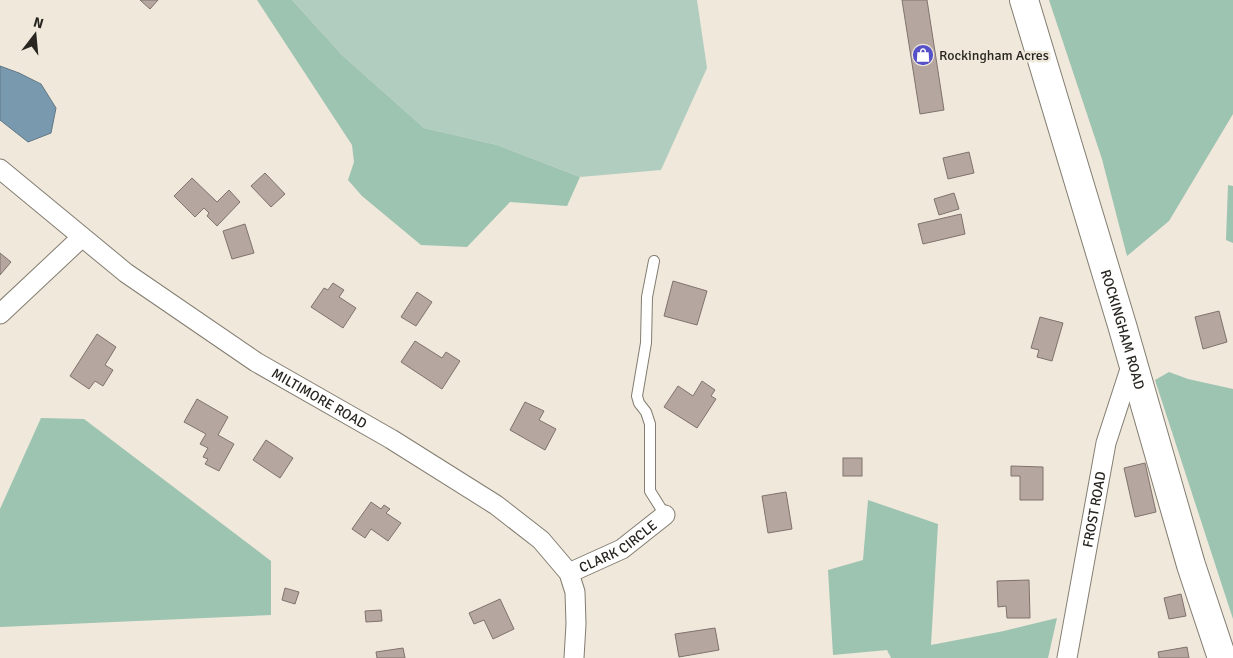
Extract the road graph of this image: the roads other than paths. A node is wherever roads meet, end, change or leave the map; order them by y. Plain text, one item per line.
1 (1024, 0) edge
2 (0, 169) edge
3 (81, 238) junction
4 (654, 261) dead end
5 (0, 314) edge
6 (1132, 362) junction
7 (665, 515) joint
8 (570, 573) junction
9 (574, 658) edge
10 (1067, 658) edge
11 (1222, 658) edge

1 - 6 main road, ROCKINGHAM ROAD
2 - 3 street, MILTIMORE ROAD
3 - 5 street
3 - 8 street, MILTIMORE ROAD
4 - 7 lane
6 - 10 street, FROST ROAD
6 - 11 main road, ROCKINGHAM ROAD
7 - 8 street, CLARK CIRCLE
8 - 9 street, MILTIMORE ROAD

